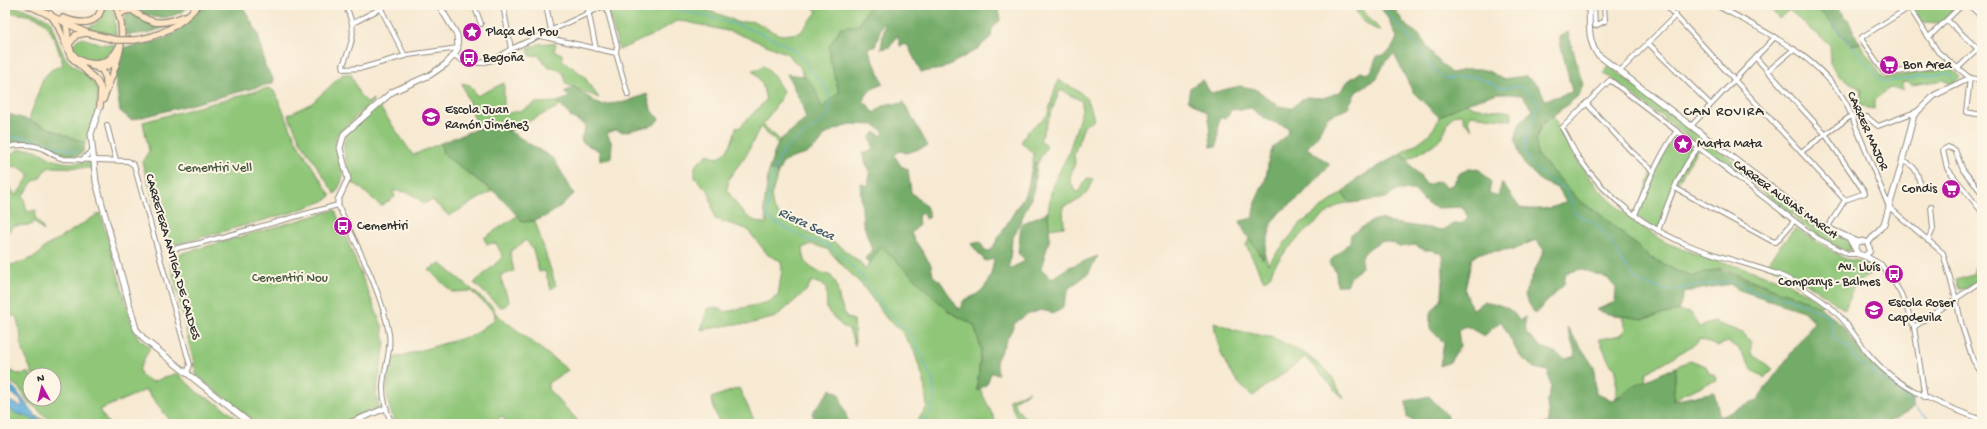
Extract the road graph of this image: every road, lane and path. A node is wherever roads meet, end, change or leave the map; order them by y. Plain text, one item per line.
1 (28, 5) edge
2 (102, 5) edge
3 (115, 5) edge
4 (126, 5) edge
5 (198, 5) edge
6 (345, 5) edge
7 (387, 5) edge
8 (451, 5) edge
9 (474, 5) edge
10 (503, 5) edge
11 (546, 5) edge
12 (587, 5) edge
13 (1589, 5) edge
14 (1594, 5) edge
15 (1604, 5) edge
16 (1668, 5) edge
17 (1716, 5) edge
18 (1962, 5) edge
19 (1969, 5) edge
20 (1909, 6) edge
21 (380, 7) edge
22 (441, 7) edge
23 (132, 10) junction
24 (589, 12) junction
25 (191, 13) junction
26 (50, 14) junction
27 (119, 15) junction
28 (1676, 15) junction
29 (1982, 17) edge
30 (1947, 20) junction
31 (66, 23) junction
32 (353, 23) junction
33 (480, 24) dead end
34 (551, 30) junction
35 (87, 33) junction
36 (540, 36) junction
37 (1775, 37) junction
38 (1929, 37) junction
39 (119, 42) junction
40 (1648, 43) junction
41 (69, 44) junction
42 (1982, 45) edge
43 (458, 48) junction
44 (596, 49) junction
45 (1794, 49) junction
46 (1978, 49) junction
47 (511, 50) junction
48 (616, 53) junction
49 (454, 55) junction
50 (405, 56) junction
51 (116, 57) junction
52 (1756, 58) junction
53 (81, 61) junction
54 (1951, 63) junction
55 (84, 67) junction
56 (101, 68) junction
57 (1958, 68) junction
58 (1620, 71) junction
59 (1768, 71) junction
60 (1970, 78) junction
61 (1735, 80) junction
62 (1982, 80) edge
63 (100, 86) junction
64 (106, 88) junction
65 (628, 95) dead end
66 (1586, 103) junction
67 (1710, 104) junction
68 (100, 106) junction
69 (1918, 111) junction
70 (1982, 115) edge
71 (1851, 116) junction
72 (1867, 116) dead end
73 (107, 125) dead end
74 (1691, 126) junction
75 (1676, 132) junction
76 (1825, 134) junction
77 (5, 147) edge
78 (1698, 148) junction
79 (92, 151) junction
80 (1801, 152) junction
81 (82, 160) junction
82 (93, 160) junction
83 (116, 160) junction
84 (1902, 161) junction
85 (1653, 171) junction
86 (1920, 184) dead end
87 (1675, 188) junction
88 (1982, 193) edge
89 (5, 197) edge
90 (1845, 200) junction
91 (338, 205) junction
92 (1931, 206) dead end
93 (1889, 207) junction
94 (1982, 212) edge
95 (5, 213) edge
96 (1635, 215) junction
97 (1794, 221) junction
98 (1827, 228) junction
99 (1658, 231) junction
100 (1848, 238) junction
101 (1928, 241) junction
102 (1858, 242) junction
103 (1868, 243) junction
104 (1855, 247) junction
105 (172, 249) dead end
106 (1870, 251) junction
107 (1858, 254) junction
108 (1865, 256) junction
109 (1881, 265) junction
110 (1982, 281) edge
111 (1956, 298) junction
112 (1914, 327) junction
113 (187, 373) junction
114 (1982, 374) edge
115 (1925, 398) junction
116 (386, 408) junction
117 (1982, 420) edge
118 (252, 424) edge
119 (347, 424) edge
120 (392, 424) edge

1 - 26 main road
2 - 26 main road
3 - 27 main road
4 - 23 main road
5 - 25 main road
6 - 32 street
7 - 21 street
8 - 22 street
9 - 33 street
10 - 47 street
11 - 34 street
12 - 24 street
13 - 58 street
14 - 15 street
16 - 28 street
17 - 37 street, CARRER MAJOR
18 - 30 street
19 - 29 street
20 - 38 street
20 - 54 street
21 - 32 street
21 - 50 street
22 - 43 street
23 - 25 main road
23 - 27 main road
24 - 34 street
24 - 44 street
24 - 48 street
25 - 39 main road, bridge
26 - 31 main road
26 - 55 main road
27 - 39 main road
28 - 40 street
28 - 61 street
30 - 38 street
30 - 46 street
31 - 35 main road
31 - 41 main road
32 - 50 street
34 - 36 street
35 - 39 main road
35 - 41 main road
36 - 44 street
36 - 47 street
37 - 45 street, CARRER MAJOR
37 - 52 street
38 - 54 street
39 - 51 main road
40 - 58 street
40 - 67 street
41 - 53 main road
42 - 46 street
43 - 49 street
43 - 50 street
44 - 48 street
45 - 59 street
45 - 71 street, CARRER MAJOR
46 - 57 street
47 - 49 street
48 - 65 street
49 - 91 street
51 - 53 main road
51 - 56 main road
51 - 64 main road
52 - 59 street
52 - 61 street
53 - 56 main road
54 - 57 street
55 - 56 main road
55 - 63 main road
56 - 63 main road
56 - 64 main road
57 - 60 street
58 - 74 street
59 - 76 street
60 - 62 street
60 - 69 street
60 - 70 street
61 - 67 street
61 - 80 street
63 - 68 main road
64 - 68 main road
66 - 75 street, CARRER AUSIAS MARCH
66 - 85 street
66 - 96 street
67 - 74 street
68 - 79 street
69 - 72 street
69 - 84 street
71 - 76 street
71 - 93 street, CARRER MAJOR
73 - 83 street
74 - 98 street
75 - 78 street, CARRER AUSIAS MARCH
75 - 85 street
76 - 80 street
76 - 90 street
77 - 81 street, CARRETERA ANTIGA DE CALDES
78 - 87 street
78 - 97 street, CARRER AUSIAS MARCH
79 - 81 street
79 - 82 street
80 - 90 street
81 - 82 street, CARRETERA ANTIGA DE CALDES
82 - 83 street, CARRETERA ANTIGA DE CALDES
82 - 113 street
83 - 113 street, CARRETERA ANTIGA DE CALDES
84 - 86 street
84 - 93 street
85 - 96 street
87 - 97 street
87 - 99 street
88 - 94 street
89 - 95 street
90 - 98 street
91 - 105 street, CARRETERA ANTIGA DE CALDES
91 - 116 street
92 - 101 street
93 - 101 street
93 - 103 street
96 - 99 street
97 - 107 street, CARRER AUSIAS MARCH
98 - 100 street
99 - 115 street
100 - 102 street
100 - 104 street
101 - 111 street
102 - 103 street
102 - 104 street
103 - 106 street
104 - 107 street
106 - 108 street
106 - 109 street
107 - 108 street
108 - 109 street
109 - 112 street
110 - 111 street
111 - 112 street
111 - 114 street
112 - 115 street
113 - 118 street
115 - 117 street
116 - 119 street
116 - 120 street

